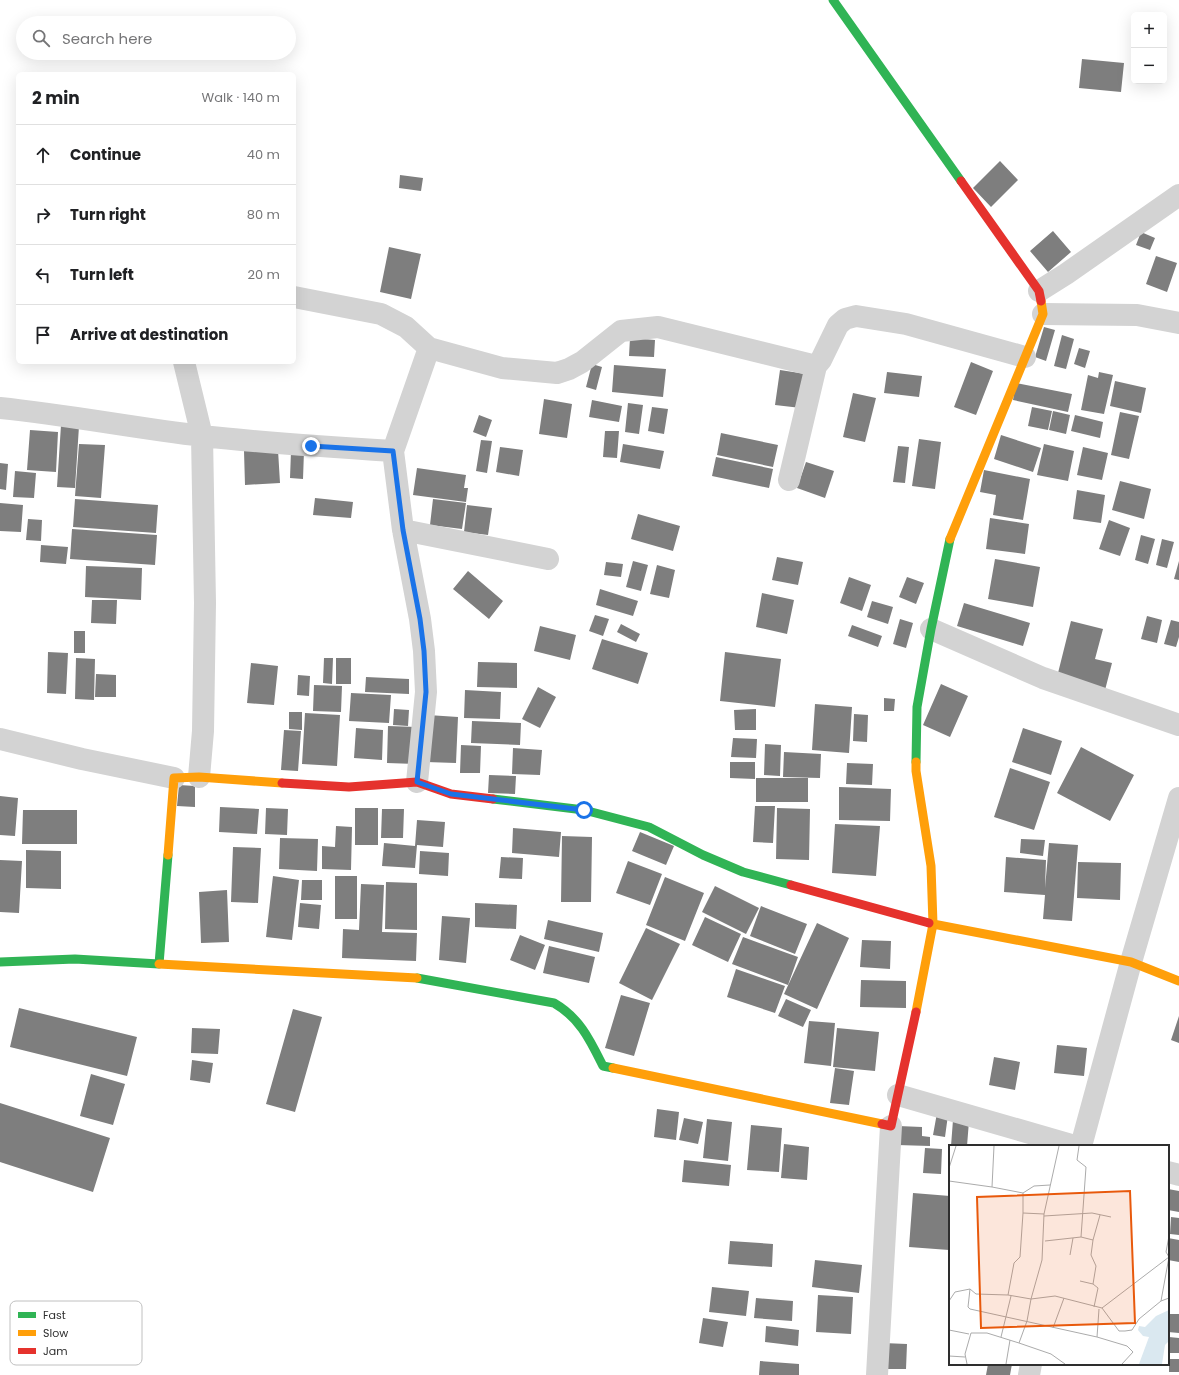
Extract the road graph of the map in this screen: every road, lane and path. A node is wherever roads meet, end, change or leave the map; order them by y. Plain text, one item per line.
1 (833, 0) edge
2 (1179, 195) edge
3 (1039, 291) junction
4 (296, 297) edge
5 (1044, 314) junction
6 (1179, 323) edge
7 (429, 348) junction
8 (1026, 357) junction
9 (184, 364) edge
10 (816, 366) junction
11 (0, 408) edge
12 (202, 436) junction
13 (393, 451) junction
14 (789, 480) dead end
15 (403, 530) junction
16 (548, 559) dead end
17 (931, 629) junction
18 (1179, 725) edge
19 (0, 739) edge
20 (199, 777) junction
21 (174, 778) junction
22 (417, 782) junction
23 (1179, 798) edge
24 (933, 924) junction
25 (0, 962) edge
26 (1131, 962) junction
27 (159, 964) junction
28 (1179, 981) edge
29 (898, 1095) junction
30 (891, 1126) junction
31 (1072, 1145) edge
32 (1081, 1145) edge
33 (1169, 1172) edge
34 (1179, 1175) edge
35 (1031, 1365) edge
36 (877, 1375) edge
37 (1029, 1375) edge

1 - 3 street
2 - 3 street
3 - 5 street
4 - 7 street
5 - 6 street
5 - 8 street
7 - 10 street
7 - 13 street
8 - 10 street
8 - 17 street
9 - 12 street
10 - 14 street
11 - 12 street
12 - 13 street
12 - 20 street
13 - 15 street
15 - 16 street
15 - 22 street
17 - 18 street
17 - 24 street
19 - 21 street
20 - 21 street
20 - 22 street
21 - 27 street
22 - 24 street
23 - 26 street
24 - 26 street
24 - 29 street
25 - 27 street
26 - 28 street
26 - 32 street
27 - 30 street
29 - 30 street
29 - 31 street
30 - 36 street
33 - 34 street
35 - 37 street

